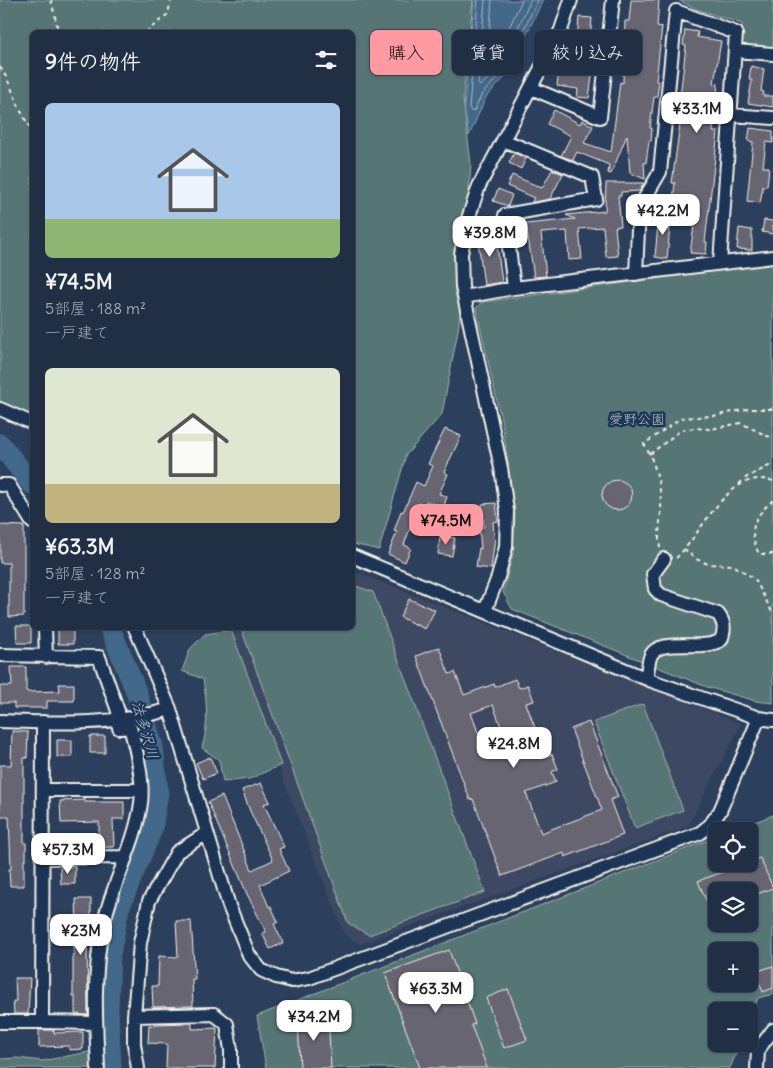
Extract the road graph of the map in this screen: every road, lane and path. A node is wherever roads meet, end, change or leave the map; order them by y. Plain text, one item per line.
1 (51, 0) edge
2 (171, 0) edge
3 (571, 0) edge
4 (613, 0) edge
5 (56, 30) edge
6 (148, 30) edge
7 (735, 51) junction
8 (773, 54) edge
9 (0, 66) edge
10 (531, 88) junction
11 (731, 115) junction
12 (773, 118) edge
13 (30, 126) edge
14 (503, 140) junction
15 (773, 257) edge
16 (720, 263) junction
17 (636, 274) junction
18 (514, 288) junction
19 (464, 297) junction
20 (0, 409) edge
21 (773, 409) edge
22 (30, 422) edge
23 (773, 436) edge
24 (650, 454) junction
25 (773, 464) edge
26 (773, 481) edge
27 (0, 485) edge
28 (737, 486) junction
29 (773, 500) edge
30 (30, 519) edge
31 (684, 549) junction
32 (773, 554) edge
33 (355, 557) edge
34 (664, 559) junction
35 (485, 611) junction
36 (773, 614) edge
37 (45, 630) edge
38 (136, 630) edge
39 (0, 656) edge
40 (46, 657) junction
41 (646, 678) junction
42 (166, 710) junction
43 (759, 718) junction
44 (118, 720) junction
45 (773, 720) edge
46 (0, 721) edge
47 (43, 722) junction
48 (43, 790) junction
49 (140, 790) junction
50 (207, 833) junction
51 (126, 857) junction
52 (42, 858) junction
53 (134, 1016) junction
54 (0, 1022) edge
55 (42, 1022) junction
56 (96, 1023) junction
57 (773, 1030) edge
58 (98, 1068) edge
59 (138, 1068) edge
60 (231, 1068) edge
61 (757, 1068) edge

1 - 5 path
2 - 6 path
3 - 10 street
4 - 10 street
7 - 8 street
7 - 11 street
7 - 17 street
9 - 13 path
10 - 14 street
11 - 12 street
11 - 16 street
14 - 18 street
14 - 19 street
15 - 16 street
16 - 17 street
17 - 18 street
18 - 19 street
19 - 35 street
20 - 22 street
21 - 24 path
23 - 24 path
24 - 34 path
25 - 28 path
26 - 28 path
27 - 30 street
28 - 31 path
29 - 32 path
31 - 34 path
31 - 36 path
33 - 35 street
34 - 41 street
35 - 41 street
37 - 40 street
38 - 42 street
39 - 40 street
40 - 44 street
41 - 43 street
42 - 44 street
42 - 50 street
43 - 45 street
43 - 50 street
44 - 47 street
44 - 49 street
46 - 47 street
47 - 48 street
48 - 49 street
48 - 52 street
49 - 51 street
50 - 53 street
51 - 52 street
51 - 56 street
52 - 55 street
53 - 59 street
53 - 60 street
54 - 55 street
55 - 56 street
56 - 58 street
57 - 61 street

